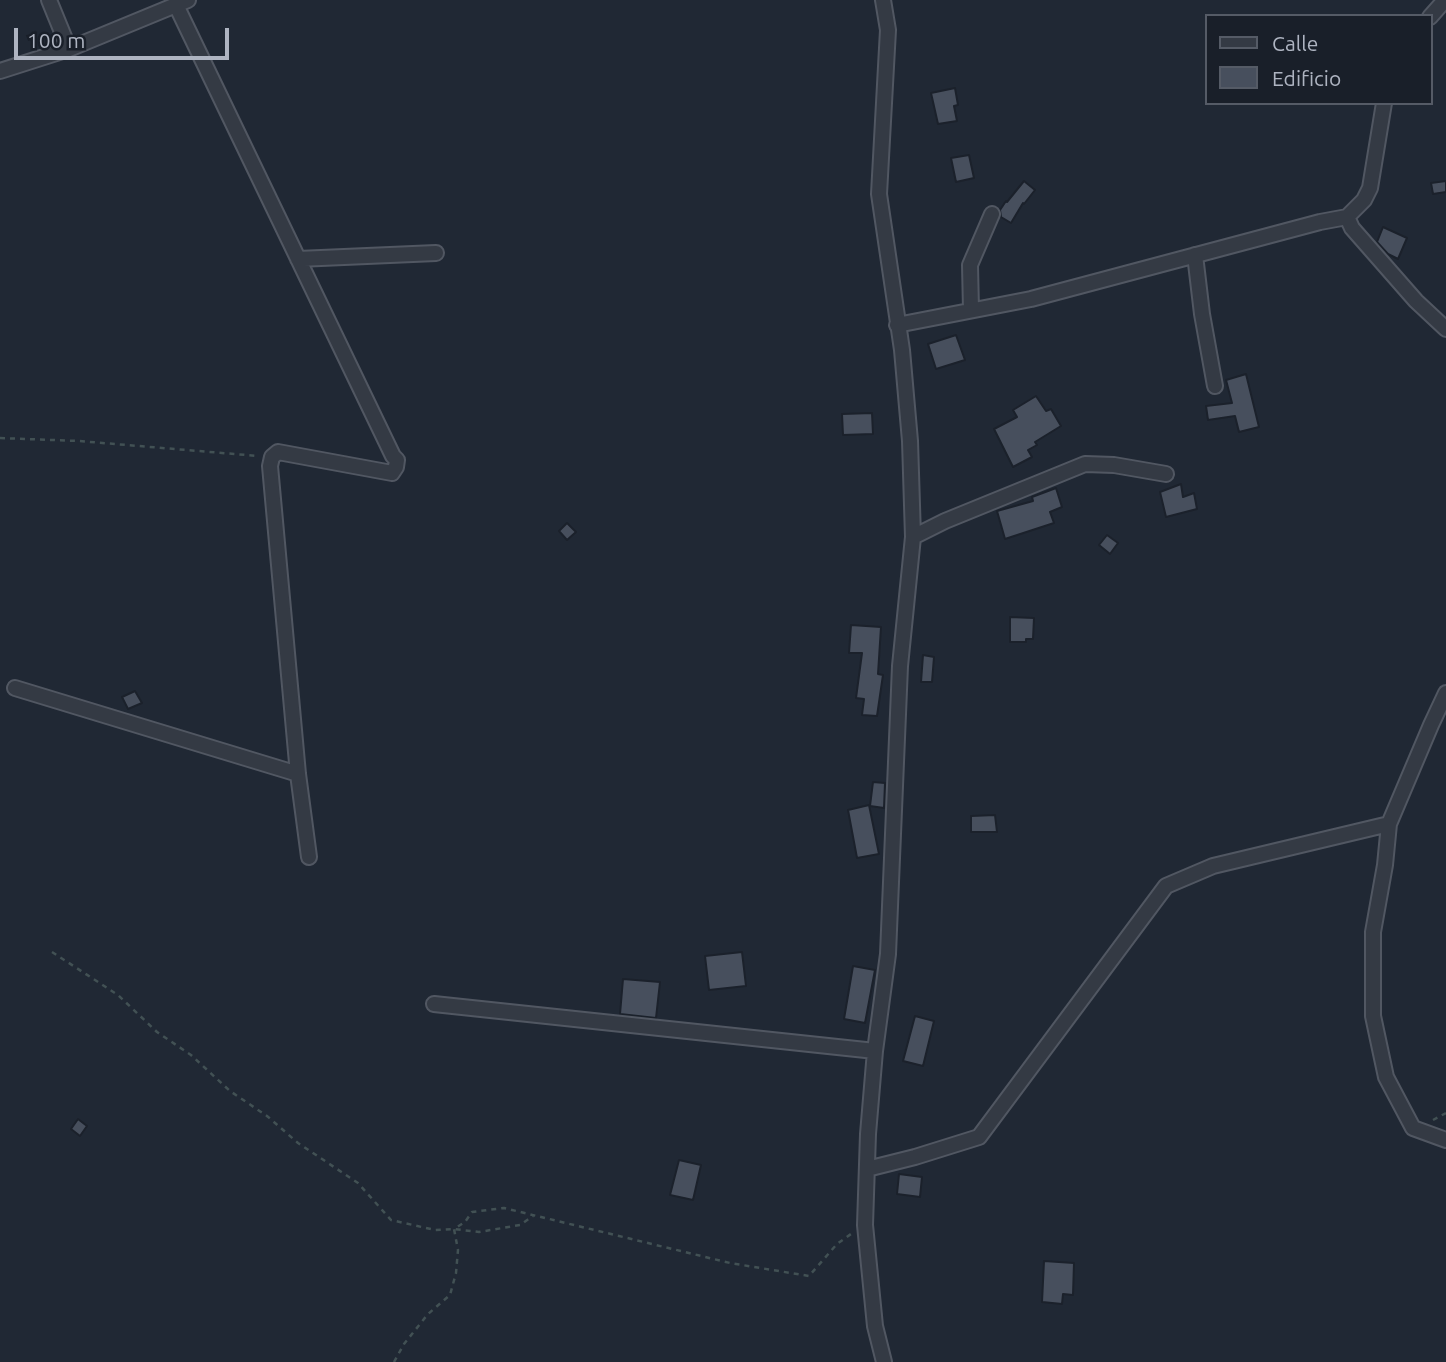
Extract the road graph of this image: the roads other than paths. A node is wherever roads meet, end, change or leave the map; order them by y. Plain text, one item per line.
1 (50, 0) edge
2 (883, 0) edge
3 (1445, 0) edge
4 (182, 2) edge
5 (1432, 15) edge
6 (69, 49) junction
7 (0, 71) edge
8 (1384, 105) edge
9 (992, 214) dead end
10 (1346, 217) junction
11 (436, 253) dead end
12 (1195, 255) junction
13 (298, 259) junction
14 (971, 310) junction
15 (897, 325) junction
16 (1446, 329) edge
17 (1215, 386) dead end
18 (1166, 474) dead end
19 (913, 537) junction
20 (15, 688) dead end
21 (1446, 693) edge
22 (298, 774) junction
23 (1389, 824) junction
24 (309, 857) dead end
25 (434, 1003) dead end
26 (875, 1051) junction
27 (1446, 1140) edge
28 (867, 1169) junction
29 (884, 1362) edge

1 - 6 street
2 - 15 street
3 - 5 street
4 - 6 street
4 - 13 street
6 - 7 street
8 - 10 street
9 - 14 street
10 - 12 street
10 - 16 street
11 - 13 street
12 - 14 street
12 - 17 street
13 - 22 street
14 - 15 street
15 - 19 street
18 - 19 street
19 - 26 street
20 - 22 street
21 - 23 street
22 - 24 street
23 - 27 street
23 - 28 street
25 - 26 street
26 - 28 street
28 - 29 street

